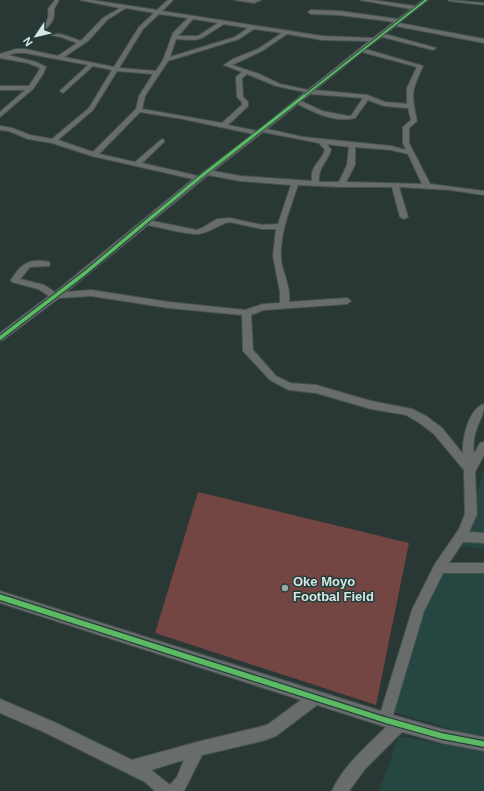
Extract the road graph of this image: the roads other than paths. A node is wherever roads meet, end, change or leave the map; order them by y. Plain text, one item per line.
1 (56, 0) edge
2 (82, 0) edge
3 (171, 0) edge
4 (236, 0) edge
5 (259, 0) edge
6 (362, 0) edge
7 (369, 0) edge
8 (426, 0) edge
9 (450, 0) edge
10 (484, 4) edge
11 (125, 7) junction
12 (416, 8) junction
13 (157, 12) junction
14 (311, 12) dead end
15 (192, 17) junction
16 (224, 22) junction
17 (397, 23) junction
18 (253, 27) junction
19 (287, 32) junction
20 (174, 38) junction
21 (378, 38) junction
22 (484, 41) edge
23 (81, 43) junction
24 (434, 48) dead end
25 (361, 50) junction
26 (1, 56) edge
27 (59, 58) junction
28 (166, 60) junction
29 (91, 65) junction
30 (116, 69) junction
31 (245, 72) junction
32 (157, 73) junction
33 (0, 88) edge
34 (29, 88) junction
35 (63, 91) dead end
36 (311, 92) junction
37 (367, 97) junction
38 (298, 102) junction
39 (410, 106) junction
40 (4, 108) edge
41 (137, 112) junction
42 (0, 115) edge
43 (224, 126) junction
44 (0, 128) edge
45 (260, 131) junction
46 (53, 141) junction
47 (162, 141) dead end
48 (321, 141) junction
49 (406, 143) junction
50 (351, 144) junction
51 (391, 148) junction
52 (411, 153) junction
53 (94, 155) junction
54 (137, 164) junction
55 (206, 172) junction
56 (199, 178) junction
57 (295, 183) junction
58 (316, 183) junction
59 (341, 184) junction
60 (395, 186) junction
61 (427, 186) junction
62 (484, 193) edge
63 (404, 217) dead end
64 (147, 222) junction
65 (282, 226) junction
66 (46, 264) dead end
67 (54, 295) junction
68 (347, 301) dead end
69 (284, 305) junction
70 (246, 313) junction
71 (0, 338) edge
72 (484, 408) edge
73 (484, 446) edge
74 (470, 470) junction
75 (460, 537) junction
76 (484, 538) edge
77 (438, 568) junction
78 (484, 568) edge
79 (0, 597) edge
80 (316, 697) junction
81 (0, 706) edge
82 (385, 720) junction
83 (400, 724) junction
84 (484, 744) edge
85 (197, 749) junction
86 (131, 768) junction
87 (166, 791) edge
88 (175, 791) edge
89 (340, 791) edge

1 - 23 street
2 - 11 street
3 - 13 street
4 - 5 street
6 - 7 street
7 - 12 street
8 - 12 street
9 - 10 street
11 - 13 street
11 - 23 street
12 - 17 street
13 - 15 street
13 - 30 street
14 - 17 street
15 - 16 street
15 - 20 street
16 - 18 street
16 - 20 street
17 - 21 street
17 - 22 street
18 - 19 street
18 - 28 street
19 - 21 street
19 - 31 street
20 - 28 street
21 - 24 street
21 - 25 street
23 - 27 street
25 - 36 street
25 - 39 street
26 - 27 street
26 - 34 street
27 - 29 street
28 - 32 street
29 - 30 street
29 - 35 street
30 - 32 street
30 - 46 street
31 - 36 street
31 - 43 street
32 - 41 street
33 - 34 street
34 - 40 street
36 - 37 street
36 - 38 street
37 - 38 street
37 - 39 street
38 - 45 street
39 - 49 street
40 - 42 street
41 - 43 street
41 - 53 street
43 - 45 street
44 - 46 street
45 - 48 street
45 - 55 street
46 - 53 street
47 - 54 street
48 - 50 street
48 - 58 street
49 - 51 street
49 - 52 street
50 - 51 street
50 - 59 street
51 - 52 street
52 - 61 street
53 - 54 street
54 - 56 street
55 - 56 street
55 - 57 street
56 - 64 street
57 - 58 street
57 - 65 street
58 - 59 street
59 - 60 street
60 - 61 street
60 - 63 street
61 - 62 street
64 - 65 street
64 - 67 street
65 - 69 street
66 - 67 street
67 - 70 street
67 - 71 street
68 - 69 street
69 - 70 street
70 - 74 street
72 - 74 street
73 - 74 street
74 - 75 street
75 - 76 street
75 - 77 street
77 - 78 street
77 - 82 street
79 - 80 street
80 - 82 street
80 - 85 street
81 - 86 street
82 - 83 street
83 - 84 street
83 - 89 street
85 - 86 street
85 - 88 street
86 - 87 street

